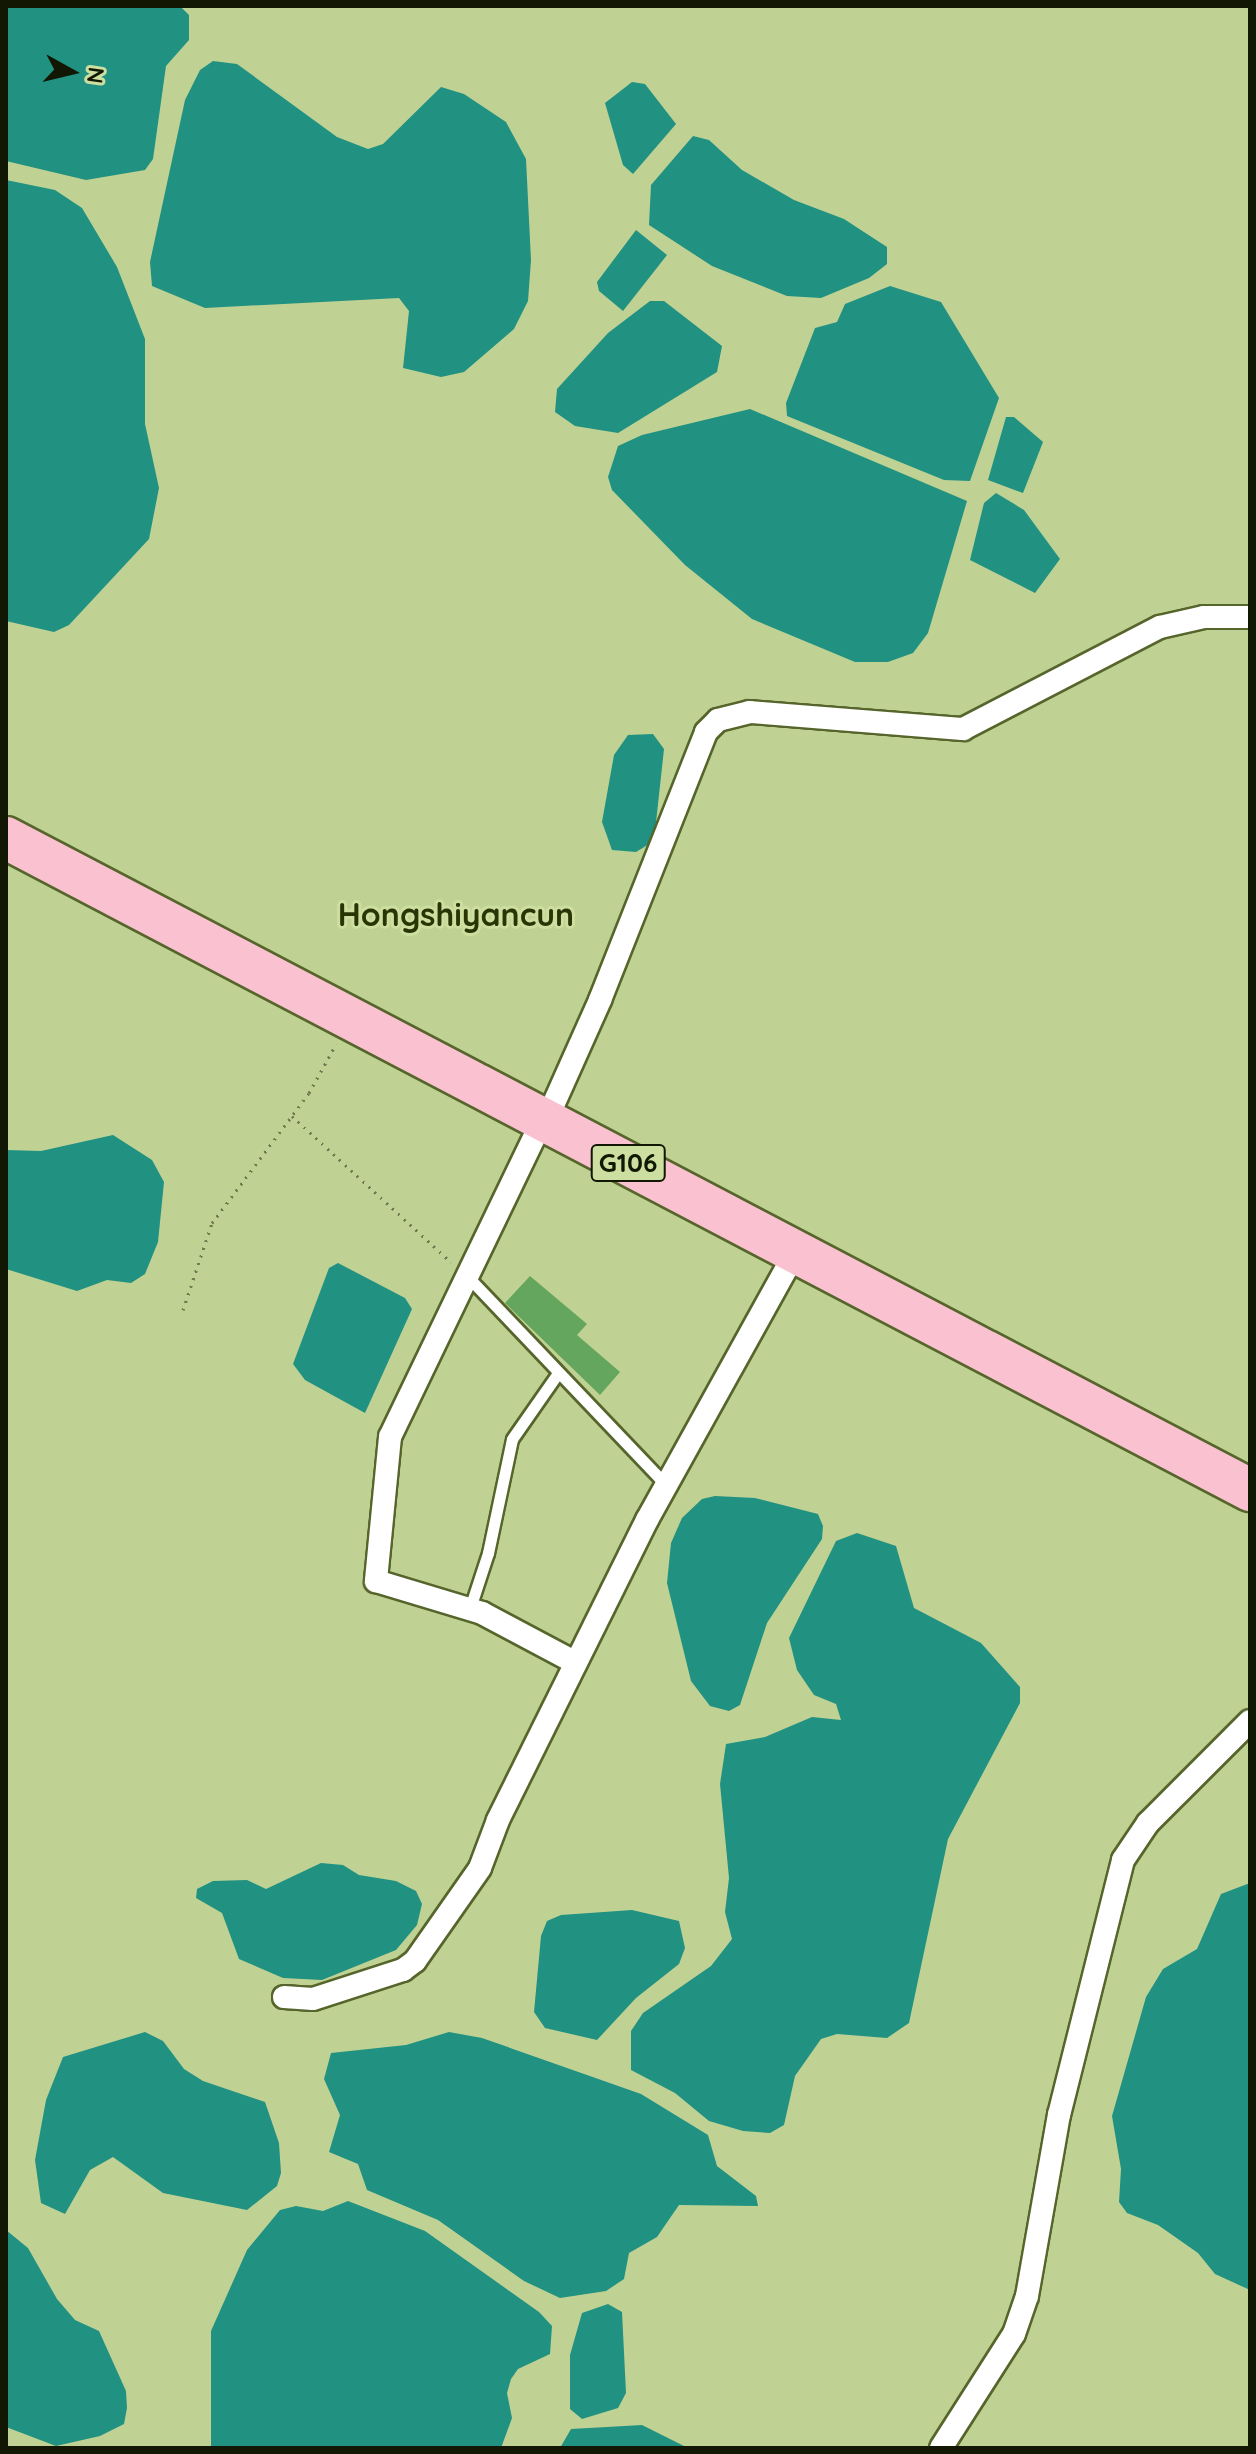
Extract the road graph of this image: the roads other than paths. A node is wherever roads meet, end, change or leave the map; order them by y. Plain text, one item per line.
1 (1250, 617) edge
2 (6, 838) edge
3 (545, 1120) junction
4 (796, 1251) junction
5 (469, 1278) junction
6 (558, 1373) junction
7 (666, 1485) junction
8 (1250, 1490) edge
9 (470, 1608) junction
10 (576, 1663) junction
11 (1250, 1721) edge
12 (284, 1997) dead end
13 (941, 2448) edge

1 - 3 street
2 - 3 highway, G106
3 - 4 highway, G106
3 - 5 street
4 - 7 street
4 - 8 highway, G106
5 - 6 lane
5 - 9 street
6 - 7 lane
6 - 9 lane
7 - 10 street
9 - 10 street
10 - 12 street
11 - 13 street

